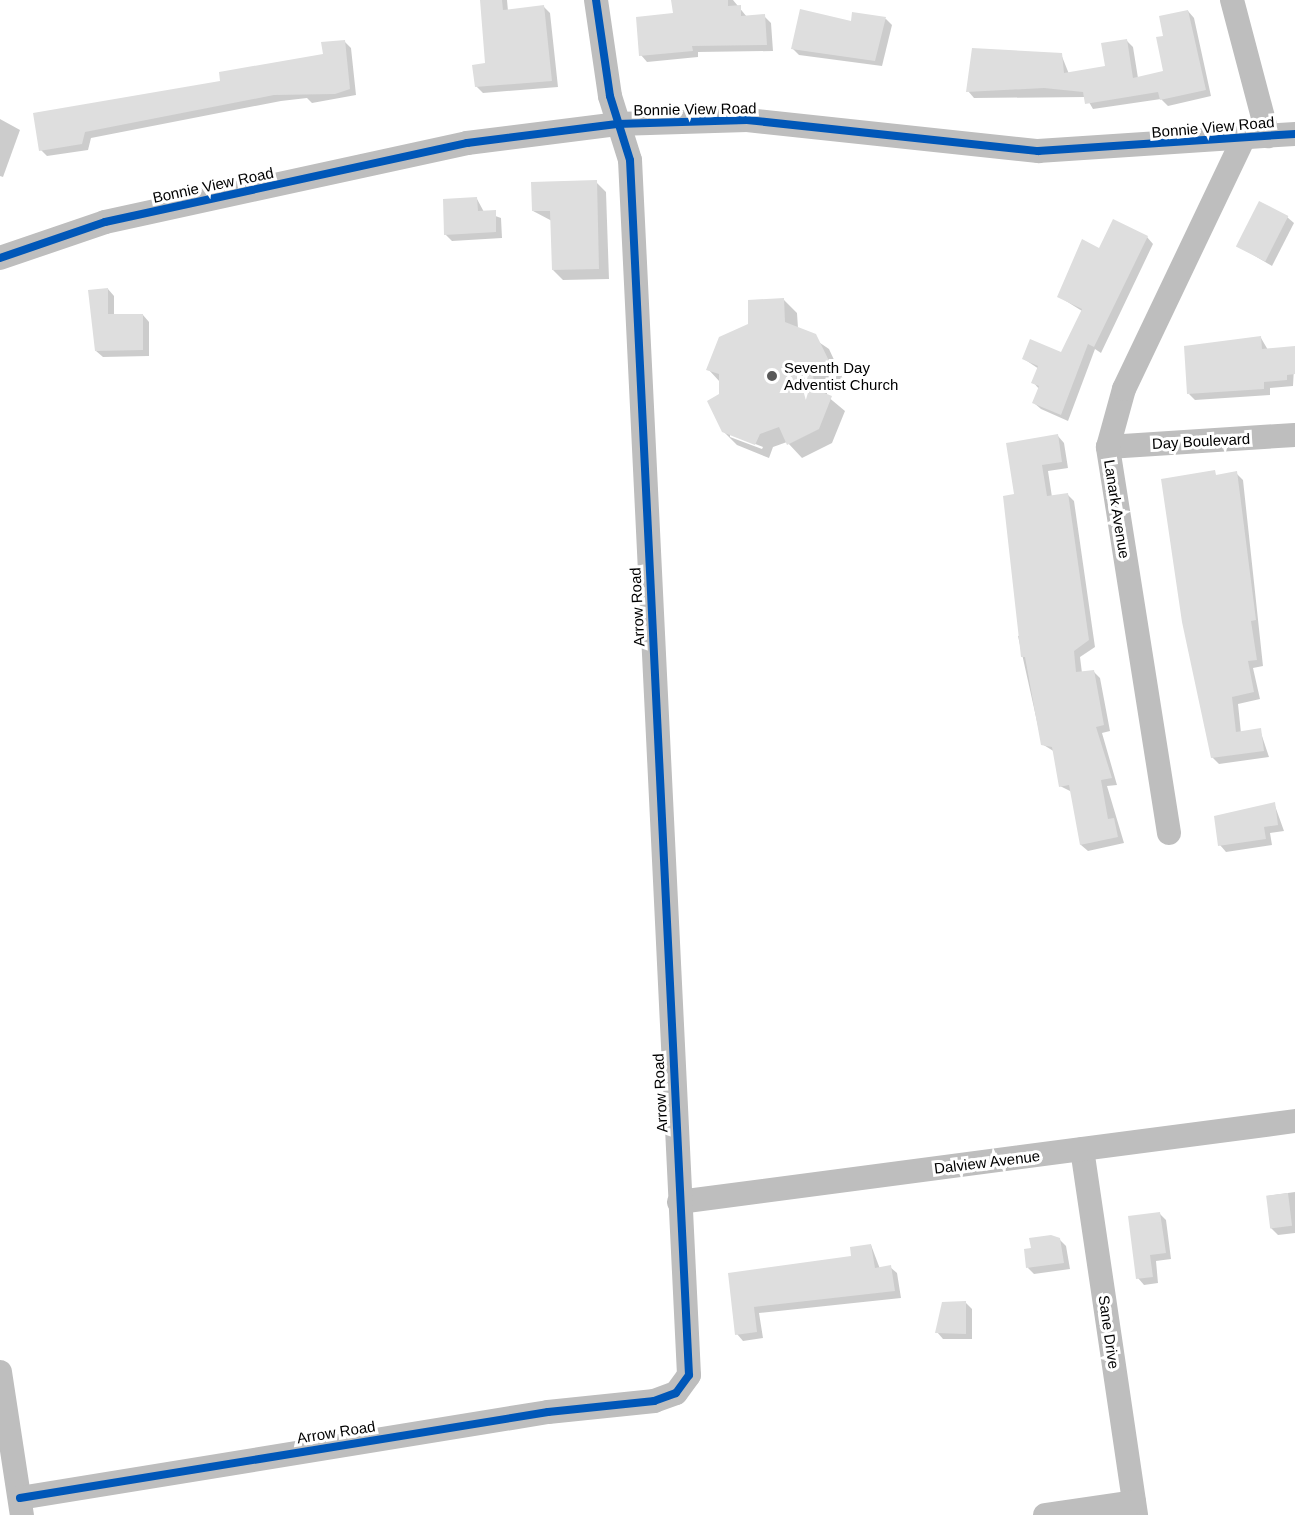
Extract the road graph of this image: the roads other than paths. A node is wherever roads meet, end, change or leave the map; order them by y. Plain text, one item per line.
1 (596, 0) edge
2 (1232, 0) edge
3 (617, 124) junction
4 (1295, 134) edge
5 (1268, 136) junction
6 (1243, 139) junction
7 (0, 258) edge
8 (1295, 435) edge
9 (1108, 447) junction
10 (1169, 833) dead end
11 (1295, 1121) edge
12 (1082, 1149) junction
13 (678, 1202) junction
14 (0, 1372) edge
15 (21, 1507) edge
16 (1135, 1509) edge
17 (1045, 1515) edge

1 - 3 street, Arrow Road
2 - 5 street
3 - 6 street, Bonnie View Road
3 - 7 street, Bonnie View Road
3 - 13 street, Arrow Road
4 - 5 street, Bonnie View Road
5 - 6 street, Bonnie View Road
6 - 9 street, Lanark Avenue
8 - 9 street, Day Boulevard
9 - 10 street, Lanark Avenue
11 - 12 street, Dalview Avenue
12 - 13 street, Dalview Avenue
12 - 16 street, Sane Drive
13 - 15 street, Arrow Road
14 - 15 street
16 - 17 street

